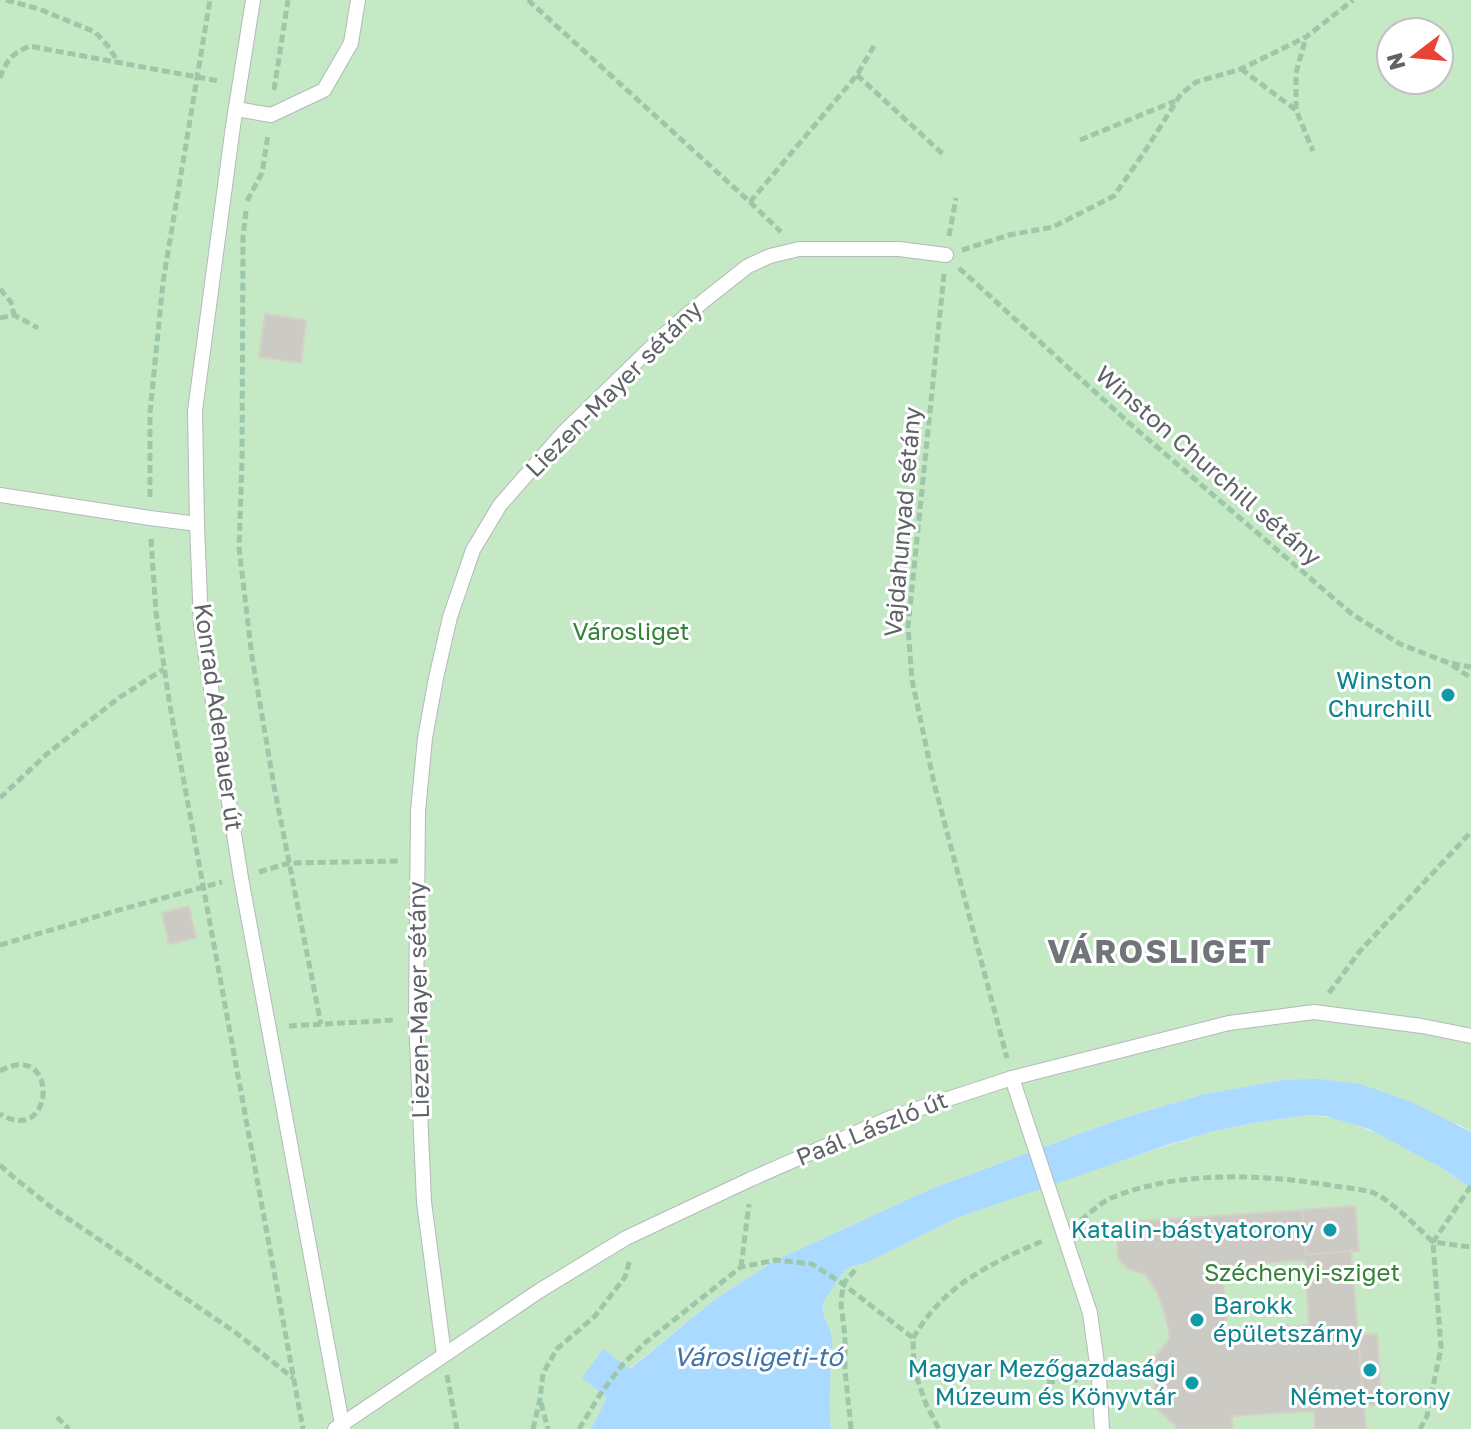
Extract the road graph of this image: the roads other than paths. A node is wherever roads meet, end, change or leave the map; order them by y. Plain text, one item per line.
1 (253, 0) edge
2 (358, 0) edge
3 (236, 109) junction
4 (946, 255) road end
5 (0, 495) edge
6 (197, 524) junction
7 (1471, 1036) edge
8 (1012, 1078) junction
9 (444, 1355) junction
10 (340, 1428) edge
11 (1102, 1429) edge

1 - 3 lane, Konrad Adenauer út
2 - 3 lane
3 - 6 lane, Konrad Adenauer út
4 - 9 lane, Liezen-Mayer sétány
5 - 6 lane
6 - 10 lane, Konrad Adenauer út
7 - 8 lane, Paál László út
8 - 9 lane, Paál László út
8 - 11 lane
9 - 10 lane, Paál László út

